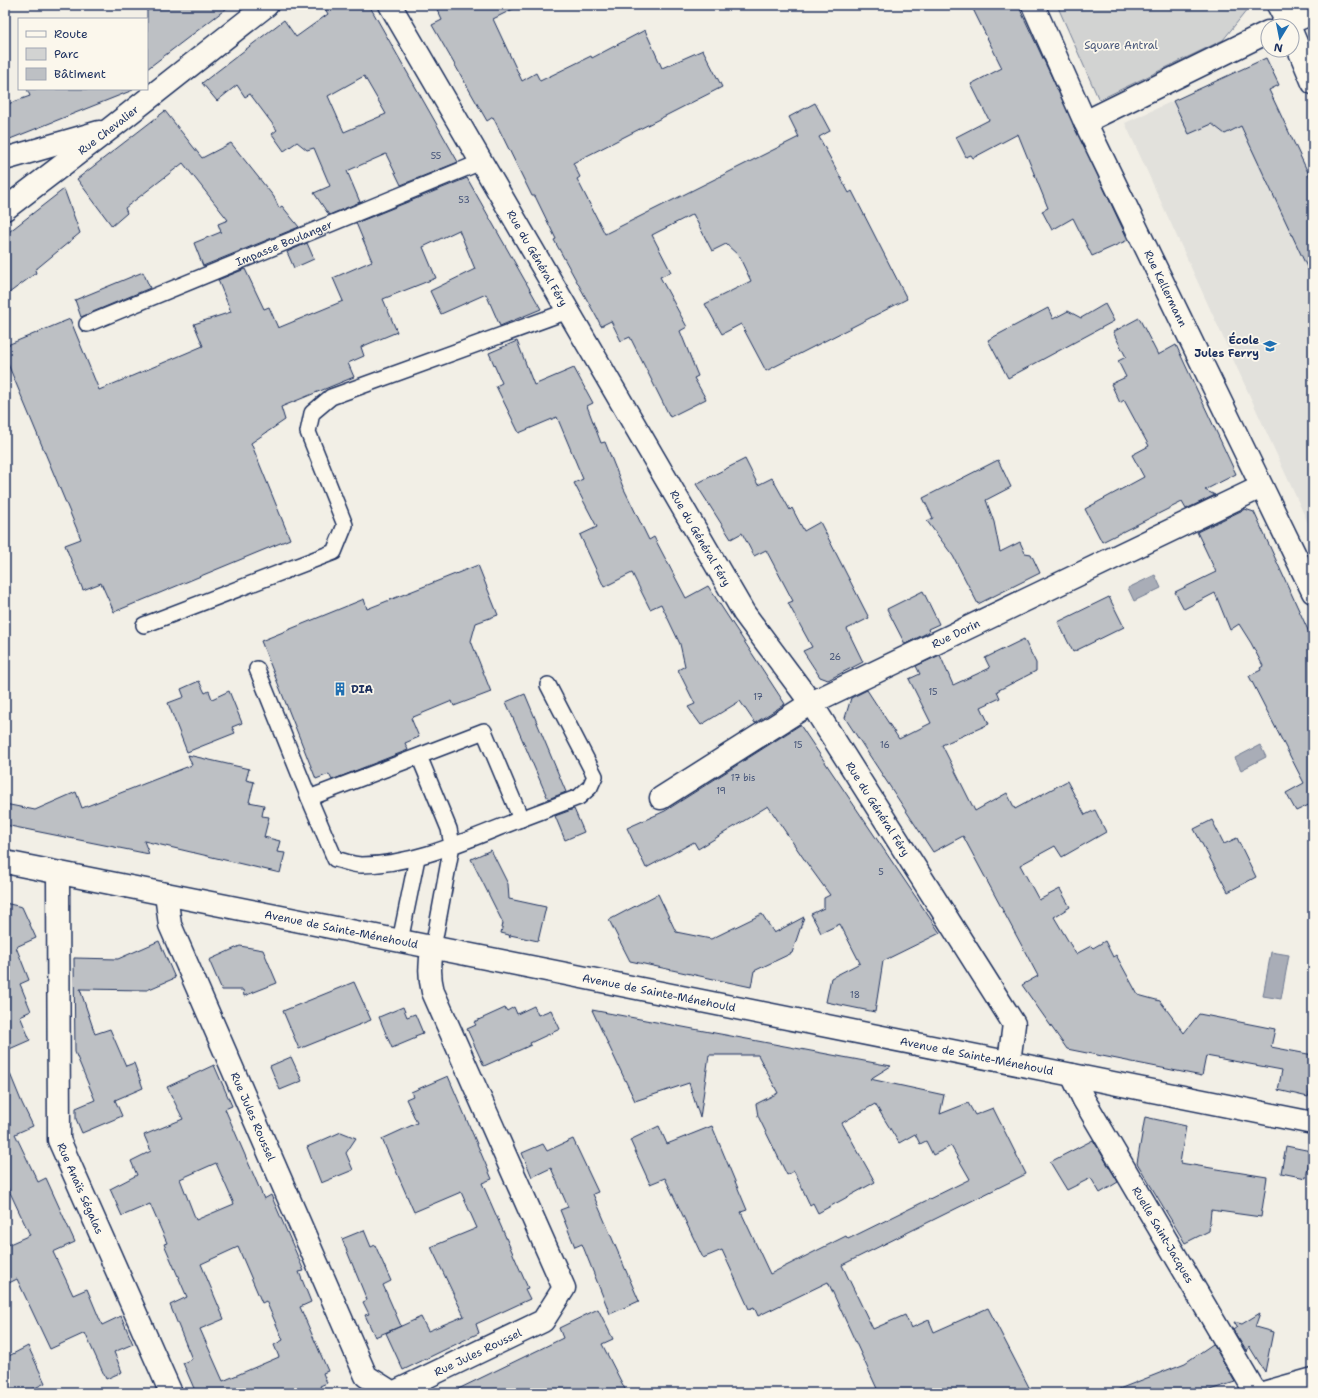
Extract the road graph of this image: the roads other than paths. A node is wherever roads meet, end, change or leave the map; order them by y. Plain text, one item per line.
1 (266, 5) edge
2 (390, 5) edge
3 (1033, 5) edge
4 (1313, 13) edge
5 (1300, 18) edge
6 (1260, 36) edge
7 (1300, 54) edge
8 (1313, 83) edge
9 (1085, 122) junction
10 (111, 128) junction
11 (5, 159) edge
12 (482, 162) junction
13 (5, 209) edge
14 (568, 311) junction
15 (88, 324) dead end
16 (1261, 487) junction
17 (1313, 592) edge
18 (144, 626) dead end
19 (257, 670) dead end
20 (548, 684) dead end
21 (811, 703) junction
22 (419, 756) junction
23 (309, 798) junction
24 (660, 798) dead end
25 (521, 819) junction
26 (452, 844) junction
27 (417, 858) junction
28 (5, 862) edge
29 (58, 873) junction
30 (166, 894) junction
31 (400, 941) junction
32 (433, 948) junction
33 (1009, 1062) junction
34 (1072, 1075) junction
35 (1313, 1122) edge
36 (1313, 1379) edge
37 (172, 1393) edge
38 (1256, 1393) edge
39 (1263, 1393) edge

1 - 10 street, Rue Chevalier
2 - 12 street, Rue du Général Féry
3 - 9 street, Rue Kellermann
4 - 5 street
6 - 9 street
7 - 8 street
9 - 16 street, Rue Kellermann
10 - 11 street
10 - 13 street, Rue Chevalier
12 - 14 street, Rue du Général Féry
12 - 15 lane, Impasse Boulanger
14 - 18 lane
14 - 21 street, Rue du Général Féry
16 - 17 street, Rue Kellermann
16 - 21 street, Rue Dorin
19 - 23 lane
20 - 25 lane
21 - 24 street, Rue Dorin
21 - 33 street, Rue du Général Féry
22 - 23 lane
22 - 25 lane
22 - 26 lane
23 - 27 lane
25 - 26 lane
26 - 27 lane
26 - 32 lane
27 - 31 lane
28 - 29 street, Avenue de Sainte-Ménehould
29 - 30 street, Avenue de Sainte-Ménehould
29 - 37 street, Rue Anaïs Ségalas
30 - 31 street, Avenue de Sainte-Ménehould
30 - 32 street, Rue Jules Roussel
31 - 32 street, Avenue de Sainte-Ménehould
32 - 33 street, Avenue de Sainte-Ménehould
33 - 34 street, Avenue de Sainte-Ménehould
34 - 35 street, Avenue de Sainte-Ménehould
34 - 38 street, Ruelle Saint-Jacques
36 - 39 street

